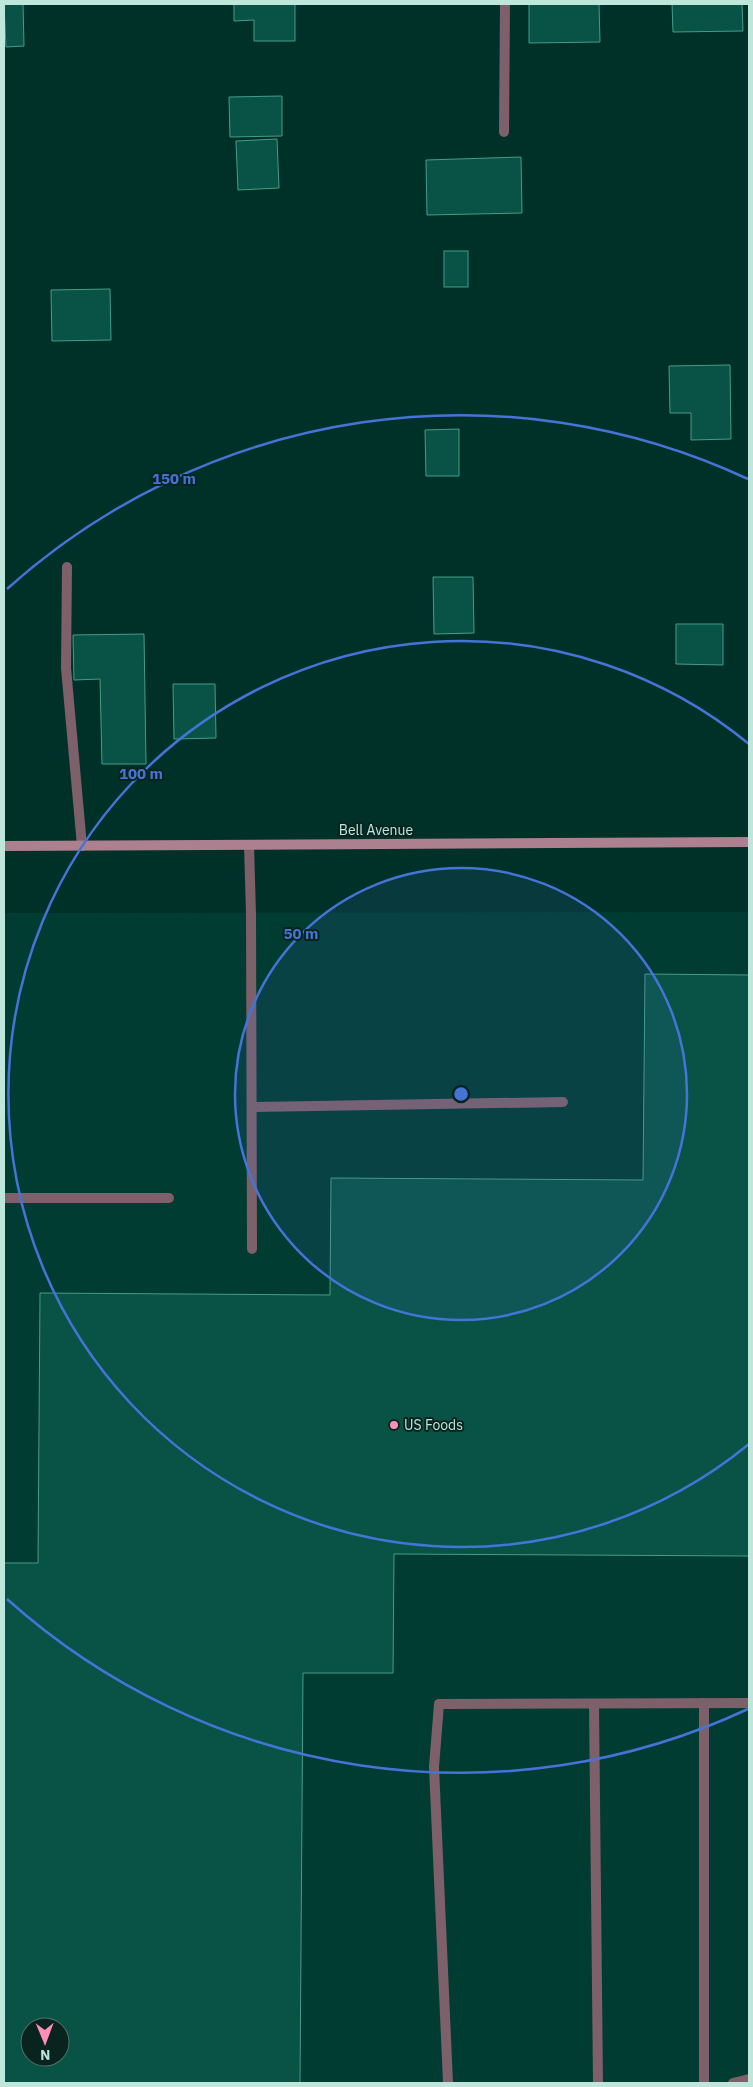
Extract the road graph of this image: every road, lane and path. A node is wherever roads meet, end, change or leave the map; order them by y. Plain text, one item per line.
1 (505, 4) edge
2 (504, 132) dead end
3 (67, 567) dead end
4 (749, 842) edge
5 (249, 845) junction
6 (4, 846) edge
7 (82, 846) junction
8 (563, 1102) dead end
9 (252, 1107) junction
10 (4, 1198) edge
11 (169, 1198) dead end
12 (252, 1249) dead end
13 (704, 1703) junction
14 (749, 1703) edge
15 (594, 1704) junction
16 (749, 2079) edge
17 (448, 2083) edge
18 (598, 2083) edge
19 (704, 2083) edge
20 (733, 2083) edge

1 - 2 lane
3 - 7 lane
4 - 5 main road, Bell Avenue
5 - 7 main road, Bell Avenue
5 - 9 lane
6 - 7 main road, Bell Avenue
8 - 9 lane
9 - 12 lane
10 - 11 lane
13 - 14 lane
13 - 15 lane
13 - 19 lane
15 - 17 lane
15 - 18 lane
16 - 20 lane

